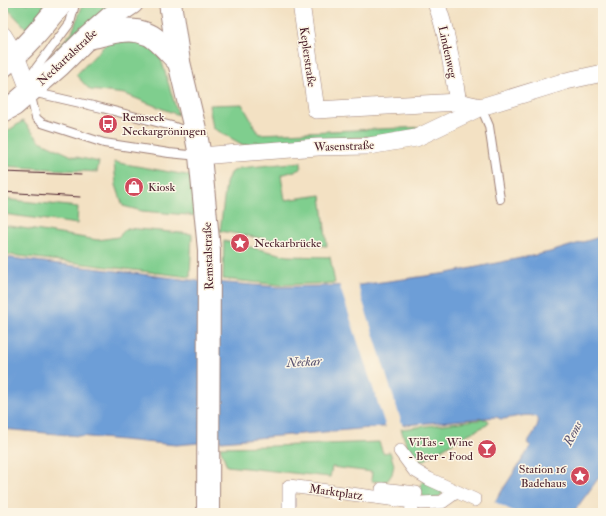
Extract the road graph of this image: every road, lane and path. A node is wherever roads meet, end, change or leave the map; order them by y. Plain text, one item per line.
1 (62, 3) edge
2 (74, 3) edge
3 (132, 3) edge
4 (170, 3) edge
5 (301, 3) edge
6 (436, 3) edge
7 (3, 35) edge
8 (86, 39) junction
9 (6, 62) edge
10 (179, 62) junction
11 (603, 73) edge
12 (30, 92) junction
13 (458, 102) junction
14 (481, 107) junction
15 (316, 110) joint
16 (3, 111) edge
17 (195, 129) junction
18 (200, 156) junction
19 (500, 199) dead end
20 (400, 451) dead end
21 (414, 470) junction
22 (296, 486) junction
23 (456, 492) junction
24 (475, 500) dead end
25 (419, 503) edge
26 (208, 513) edge
27 (289, 513) edge
28 (411, 513) edge

1 - 9 main road
2 - 12 lane
3 - 8 main road, Neckartalstraße
4 - 10 main road, Remstalstraße
5 - 15 street, Keplerstraße
6 - 13 street, Lindenweg
7 - 9 street
8 - 10 main road
8 - 12 main road, Neckartalstraße
9 - 12 street
10 - 17 main road, Remstalstraße
11 - 14 street, Wasenstraße
12 - 16 main road, Neckartalstraße
12 - 17 lane
12 - 18 lane
13 - 14 street, Wasenstraße
13 - 15 street, Wasenstraße
14 - 18 street, Wasenstraße
14 - 19 lane
17 - 18 main road, Remstalstraße
18 - 26 main road, Remstalstraße
20 - 21 street
21 - 23 street
21 - 25 street
22 - 25 street, Marktplatz
22 - 27 street, Marktplatz
22 - 28 street, Marktplatz
23 - 24 street
23 - 25 street, Marktplatz

